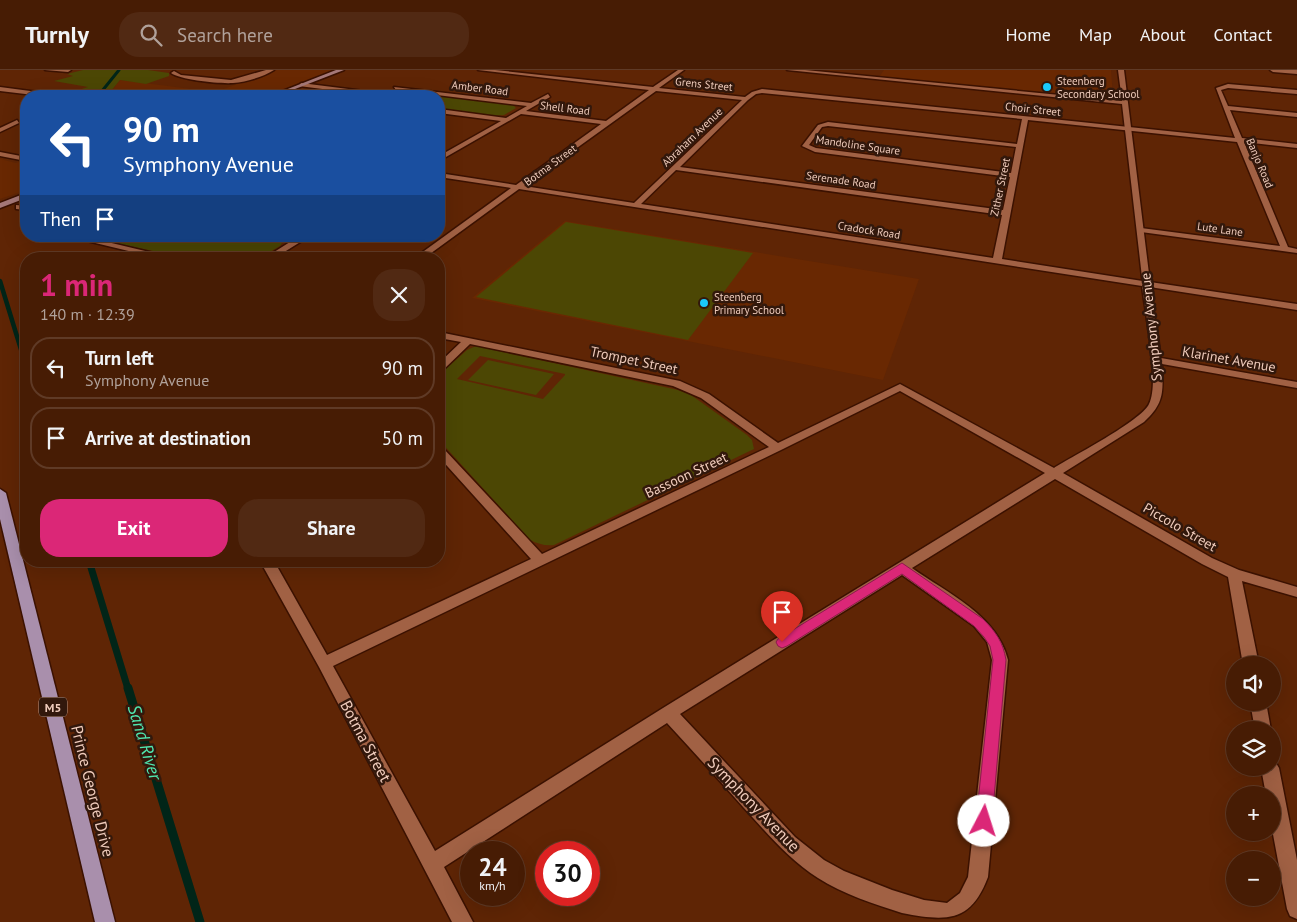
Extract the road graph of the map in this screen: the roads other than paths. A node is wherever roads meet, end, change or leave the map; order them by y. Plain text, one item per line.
1 (48, 70) edge
2 (68, 70) edge
3 (182, 70) edge
4 (271, 70) edge
5 (341, 70) edge
6 (481, 70) edge
7 (682, 70) edge
8 (790, 70) edge
9 (1121, 70) edge
10 (1273, 70) edge
11 (831, 72) edge
12 (1297, 72) edge
13 (404, 84) dead end
14 (301, 85) junction
15 (396, 88) junction
16 (655, 89) junction
17 (2, 90) edge
18 (288, 90) edge
19 (336, 90) edge
20 (392, 90) edge
21 (412, 90) edge
22 (767, 91) joint
23 (20, 92) edge
24 (1297, 92) edge
25 (445, 94) edge
26 (548, 96) dead end
27 (746, 99) junction
28 (1125, 103) junction
29 (532, 105) junction
30 (1227, 108) junction
31 (445, 112) edge
32 (520, 112) junction
33 (1297, 114) edge
34 (1025, 118) junction
35 (7, 119) dead end
36 (506, 120) junction
37 (606, 123) junction
38 (1129, 129) junction
39 (0, 130) edge
40 (1239, 140) junction
41 (1020, 146) junction
42 (1297, 146) edge
43 (447, 147) dead end
44 (456, 148) junction
45 (0, 154) edge
46 (445, 155) edge
47 (20, 157) edge
48 (674, 168) junction
49 (445, 175) edge
50 (1014, 175) junction
51 (520, 187) junction
52 (20, 192) edge
53 (20, 198) edge
54 (0, 199) edge
55 (0, 206) edge
56 (634, 206) junction
57 (1005, 214) junction
58 (1141, 230) junction
59 (445, 239) edge
60 (95, 242) edge
61 (295, 242) edge
62 (441, 242) edge
63 (1285, 249) junction
64 (1297, 251) edge
65 (142, 252) edge
66 (279, 252) edge
67 (427, 252) edge
68 (997, 261) junction
69 (1146, 284) junction
70 (1297, 307) edge
71 (445, 336) edge
72 (468, 341) junction
73 (1156, 360) junction
74 (445, 362) edge
75 (1297, 385) edge
76 (777, 448) junction
77 (445, 457) edge
78 (1054, 473) junction
79 (0, 493) edge
80 (540, 560) junction
81 (270, 567) edge
82 (902, 568) junction
83 (1234, 574) junction
84 (1297, 592) edge
85 (1249, 656) edge
86 (324, 663) junction
87 (669, 713) junction
88 (1272, 776) edge
89 (432, 864) junction
90 (1297, 909) edge
91 (105, 922) edge
92 (463, 922) edge

1 - 2 street
3 - 4 street
5 - 14 main road
6 - 16 street, Grens Street
7 - 16 street, Botma Street
8 - 11 street
9 - 28 street, Symphony Avenue
10 - 12 street
11 - 28 street
13 - 15 street
14 - 18 main road
14 - 19 street
15 - 20 street
15 - 21 street, Amber Road
16 - 27 street, Grens Street
16 - 37 street, Botma Street
17 - 23 street
22 - 27 street, Abraham Avenue
22 - 34 street, Choir Street
24 - 30 street, Banjo Road
25 - 29 street, Amber Road
26 - 29 street
27 - 48 street, Abraham Avenue
28 - 38 street, Symphony Avenue
29 - 32 street
30 - 33 street
30 - 40 street, Banjo Road
31 - 36 street
32 - 36 street
32 - 37 street, Shell Road
34 - 38 street, Choir Street
34 - 41 street, Zither Street
35 - 39 street
36 - 44 street
37 - 51 street, Botma Street
38 - 40 street, Choir Street
38 - 58 street, Symphony Avenue
40 - 42 street, Choir Street
40 - 63 street, Banjo Road
41 - 50 street, Zither Street
41 - 50 street, Mandoline Square
43 - 44 street
44 - 46 street
45 - 47 street
48 - 56 street, Abraham Avenue
48 - 57 street, Serenade Road
49 - 51 street, Cradock Road
50 - 57 street, Zither Street
51 - 56 street, Cradock Road
51 - 59 street, Botma Street
52 - 54 main road
53 - 55 main road
56 - 68 street, Cradock Road
57 - 68 street, Zither Street
58 - 63 street, Lute Lane
58 - 69 street, Symphony Avenue
60 - 65 street
61 - 66 street
62 - 67 street, Botma Street
63 - 64 street, Lute Lane
68 - 69 street, Cradock Road
69 - 70 street, Cradock Road
69 - 73 street, Symphony Avenue
71 - 72 street, Trompet Street
72 - 74 street
72 - 76 street, Trompet Street
73 - 75 street, Klarinet Avenue
73 - 78 street, Symphony Avenue
76 - 78 street, Bassoon Street
76 - 80 street, Bassoon Street
77 - 80 street
78 - 82 street, Symphony Avenue
78 - 83 street, Piccolo Street
79 - 91 main road, Prince George Drive / M5
80 - 86 street, Bassoon Street
81 - 86 street, Botma Street
82 - 87 street, Symphony Avenue
82 - 87 street, Symphony Avenue
83 - 84 street, Piccolo Street
83 - 85 street
86 - 89 street, Botma Street
87 - 89 street, Symphony Avenue
88 - 90 street
89 - 92 street, Botma Street

